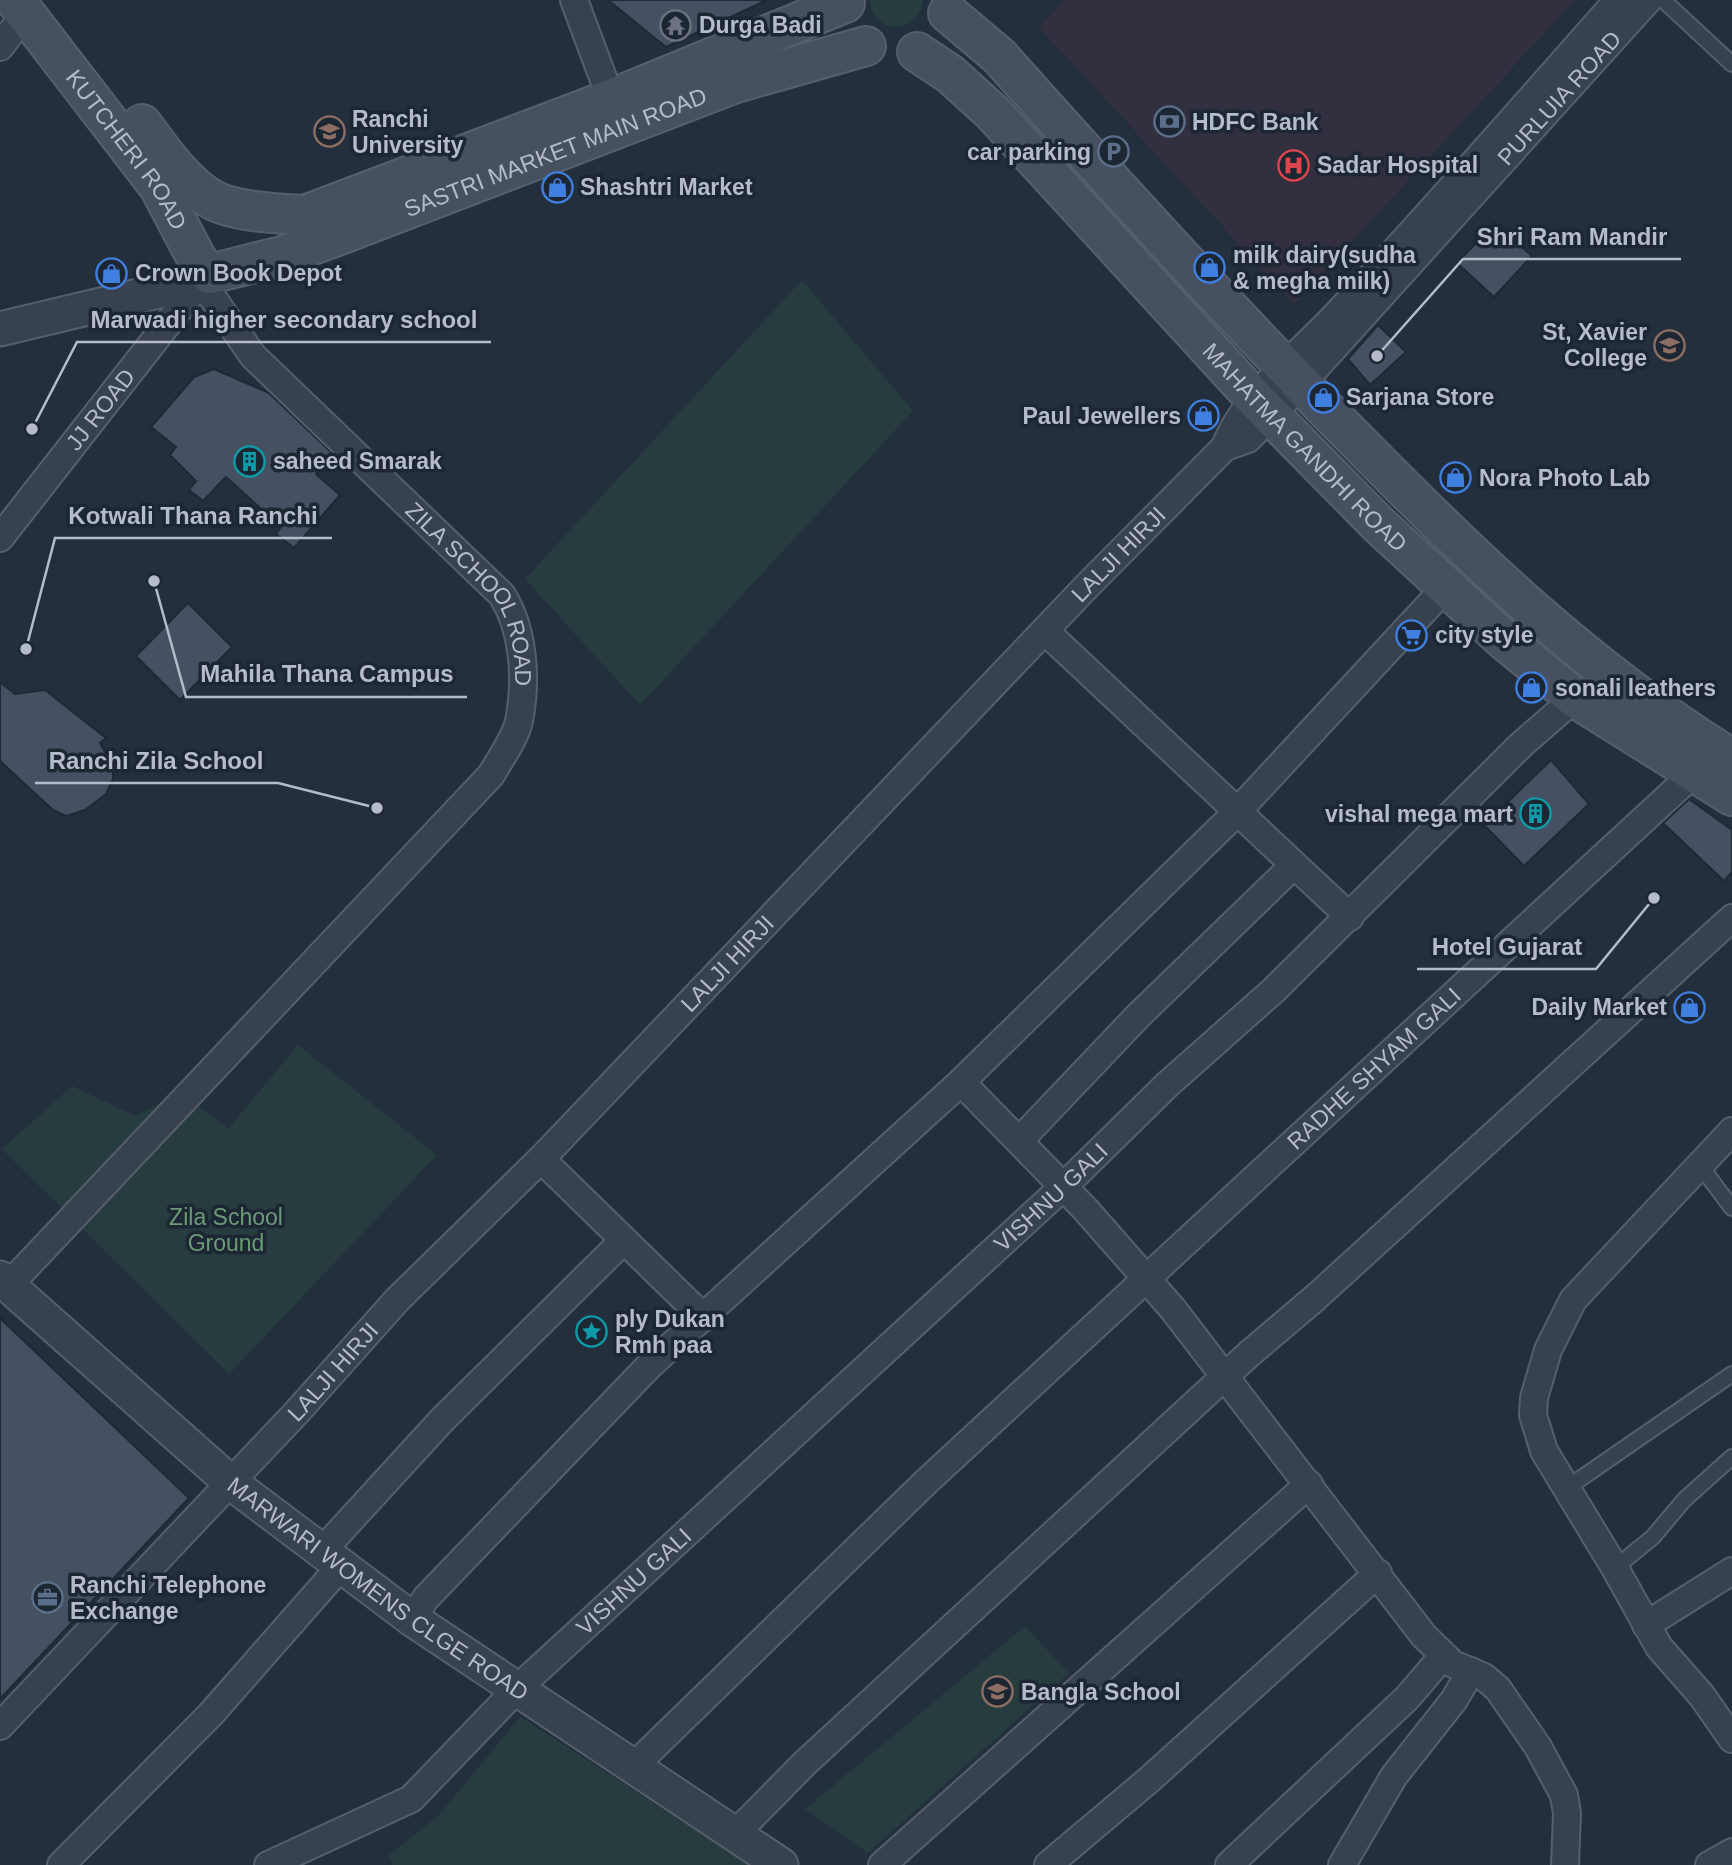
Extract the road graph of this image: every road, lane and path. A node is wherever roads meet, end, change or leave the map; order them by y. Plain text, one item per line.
1 (574, 0) edge
2 (1618, 0) edge
3 (1648, 0) edge
4 (1663, 0) edge
5 (845, 1) edge
6 (29, 4) edge
7 (949, 6) edge
8 (866, 46) junction
9 (0, 47) edge
10 (917, 52) junction
11 (1732, 64) edge
12 (611, 99) junction
13 (204, 276) junction
14 (0, 329) edge
15 (1293, 376) junction
16 (1263, 407) junction
17 (0, 538) edge
18 (1446, 587) junction
19 (1045, 631) junction
20 (1576, 698) junction
21 (1732, 759) edge
22 (1694, 773) junction
23 (1732, 796) edge
24 (1237, 813) junction
25 (1294, 865) junction
26 (1350, 917) junction
27 (1732, 918) edge
28 (961, 1082) junction
29 (1732, 1131) edge
30 (1020, 1140) junction
31 (541, 1159) junction
32 (1699, 1164) junction
33 (1064, 1186) junction
34 (1732, 1208) edge
35 (623, 1241) junction
36 (1148, 1280) junction
37 (4, 1282) edge
38 (704, 1318) junction
39 (1732, 1374) edge
40 (1225, 1378) junction
41 (1732, 1457) edge
42 (230, 1482) junction
43 (1309, 1484) junction
44 (1567, 1488) junction
45 (332, 1558) junction
46 (1615, 1568) junction
47 (1732, 1571) edge
48 (1378, 1573) junction
49 (412, 1619) junction
50 (1646, 1625) junction
51 (1443, 1656) junction
52 (1471, 1671) junction
53 (518, 1688) junction
54 (0, 1726) edge
55 (1732, 1739) edge
56 (634, 1766) junction
57 (735, 1834) junction
58 (1732, 1852) edge
59 (61, 1865) edge
60 (268, 1865) edge
61 (781, 1865) edge
62 (882, 1865) edge
63 (1048, 1865) edge
64 (1229, 1865) edge
65 (1342, 1865) edge
66 (1565, 1865) edge
67 (1709, 1865) edge

1 - 12 street
2 - 15 street, PURLUIA ROAD
3 - 15 street, PURLUIA ROAD
4 - 11 lane
5 - 8 main road
5 - 12 main road
6 - 9 street
6 - 12 main road
6 - 13 main road, KUTCHERI ROAD
7 - 10 main road
7 - 15 main road, MAHATMA GANDHI ROAD
8 - 10 main road
8 - 13 main road, SASTRI MARKET MAIN ROAD
10 - 16 main road, MAHATMA GANDHI ROAD
13 - 14 street
13 - 17 street, JJ ROAD
13 - 37 street, ZILA SCHOOL ROAD
15 - 16 street, LALJI HIRJI
15 - 21 main road, MAHATMA GANDHI ROAD
16 - 18 main road, MAHATMA GANDHI ROAD
16 - 19 street, LALJI HIRJI
18 - 20 main road, MAHATMA GANDHI ROAD
18 - 24 street
19 - 24 street
19 - 31 street, LALJI HIRJI
20 - 22 main road, MAHATMA GANDHI ROAD
20 - 26 street, VISHNU GALI
22 - 23 main road, MAHATMA GANDHI ROAD
22 - 36 street, RADHE SHYAM GALI
24 - 25 street
24 - 28 street
25 - 26 street
25 - 30 street
26 - 33 street, VISHNU GALI
27 - 40 street
28 - 30 street
28 - 38 street
29 - 32 street
30 - 33 street
31 - 35 street
31 - 42 street, LALJI HIRJI
32 - 34 lane
32 - 44 street
33 - 36 street
33 - 53 street, VISHNU GALI
35 - 38 street
35 - 45 street
36 - 40 street
36 - 56 street, RADHE SHYAM GALI
37 - 42 street, MARWARI WOMENS CLGE ROAD
38 - 49 street
39 - 44 lane
40 - 43 street
40 - 57 street
41 - 46 lane
42 - 45 street, MARWARI WOMENS CLGE ROAD
42 - 54 street, LALJI HIRJI
43 - 48 street
43 - 62 street
44 - 46 street
45 - 49 street, MARWARI WOMENS CLGE ROAD
45 - 59 street
46 - 50 street
47 - 50 street
48 - 51 street
48 - 63 street
49 - 53 street, MARWARI WOMENS CLGE ROAD
50 - 55 street
51 - 52 street
51 - 64 street
52 - 65 street
52 - 66 street
53 - 56 street, MARWARI WOMENS CLGE ROAD
53 - 60 street, VISHNU GALI
56 - 57 street, MARWARI WOMENS CLGE ROAD
57 - 61 street, MARWARI WOMENS CLGE ROAD
58 - 67 street

